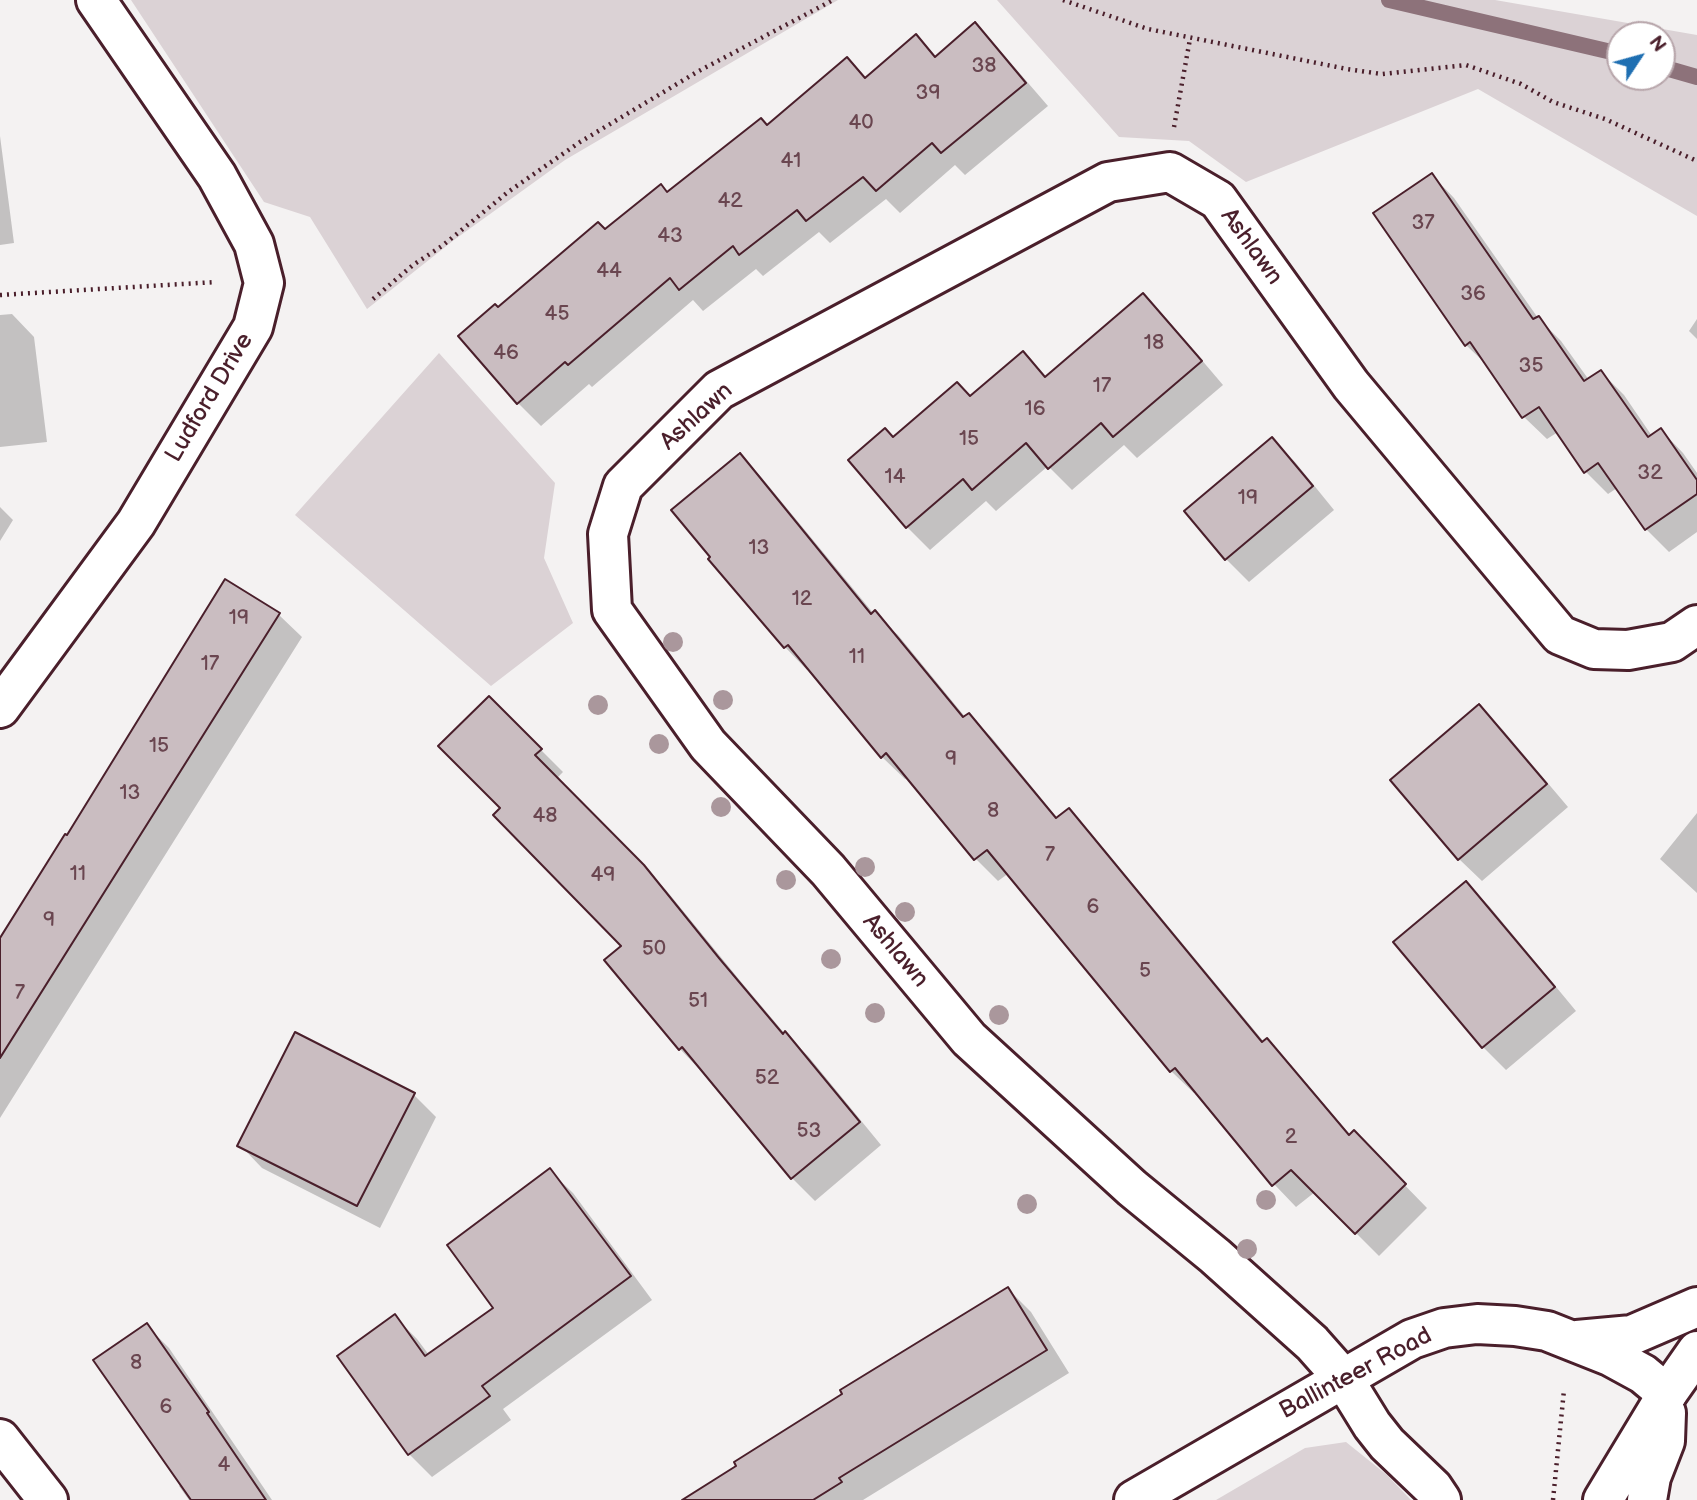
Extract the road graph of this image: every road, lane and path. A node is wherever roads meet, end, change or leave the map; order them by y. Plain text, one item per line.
1 (96, 0) edge
2 (833, 0) edge
3 (1063, 0) edge
4 (1190, 39) junction
5 (1697, 161) edge
6 (1170, 172) junction
7 (224, 281) dead end
8 (0, 295) edge
9 (373, 299) dead end
10 (1697, 625) edge
11 (0, 708) edge
12 (1697, 1307) edge
13 (1575, 1340) junction
14 (1697, 1351) edge
15 (1343, 1378) junction
16 (1667, 1394) junction
17 (0, 1439) edge
18 (1559, 1441) dead end
19 (48, 1500) edge
20 (1134, 1500) edge
21 (1441, 1500) edge
22 (1553, 1500) edge
23 (1603, 1500) edge
24 (1647, 1500) edge

1 - 11 street, Ludford Drive
2 - 9 path
3 - 4 path
4 - 5 path
4 - 6 path
6 - 10 street, Ashlawn
6 - 15 street, Ashlawn
7 - 8 path
12 - 13 street
13 - 15 street, Ballinteer Road
13 - 16 street, Ballinteer Road
14 - 16 street
15 - 20 street, Ballinteer Road
15 - 21 street, Ashlawn
16 - 23 street
16 - 24 street
17 - 19 street
18 - 22 path

